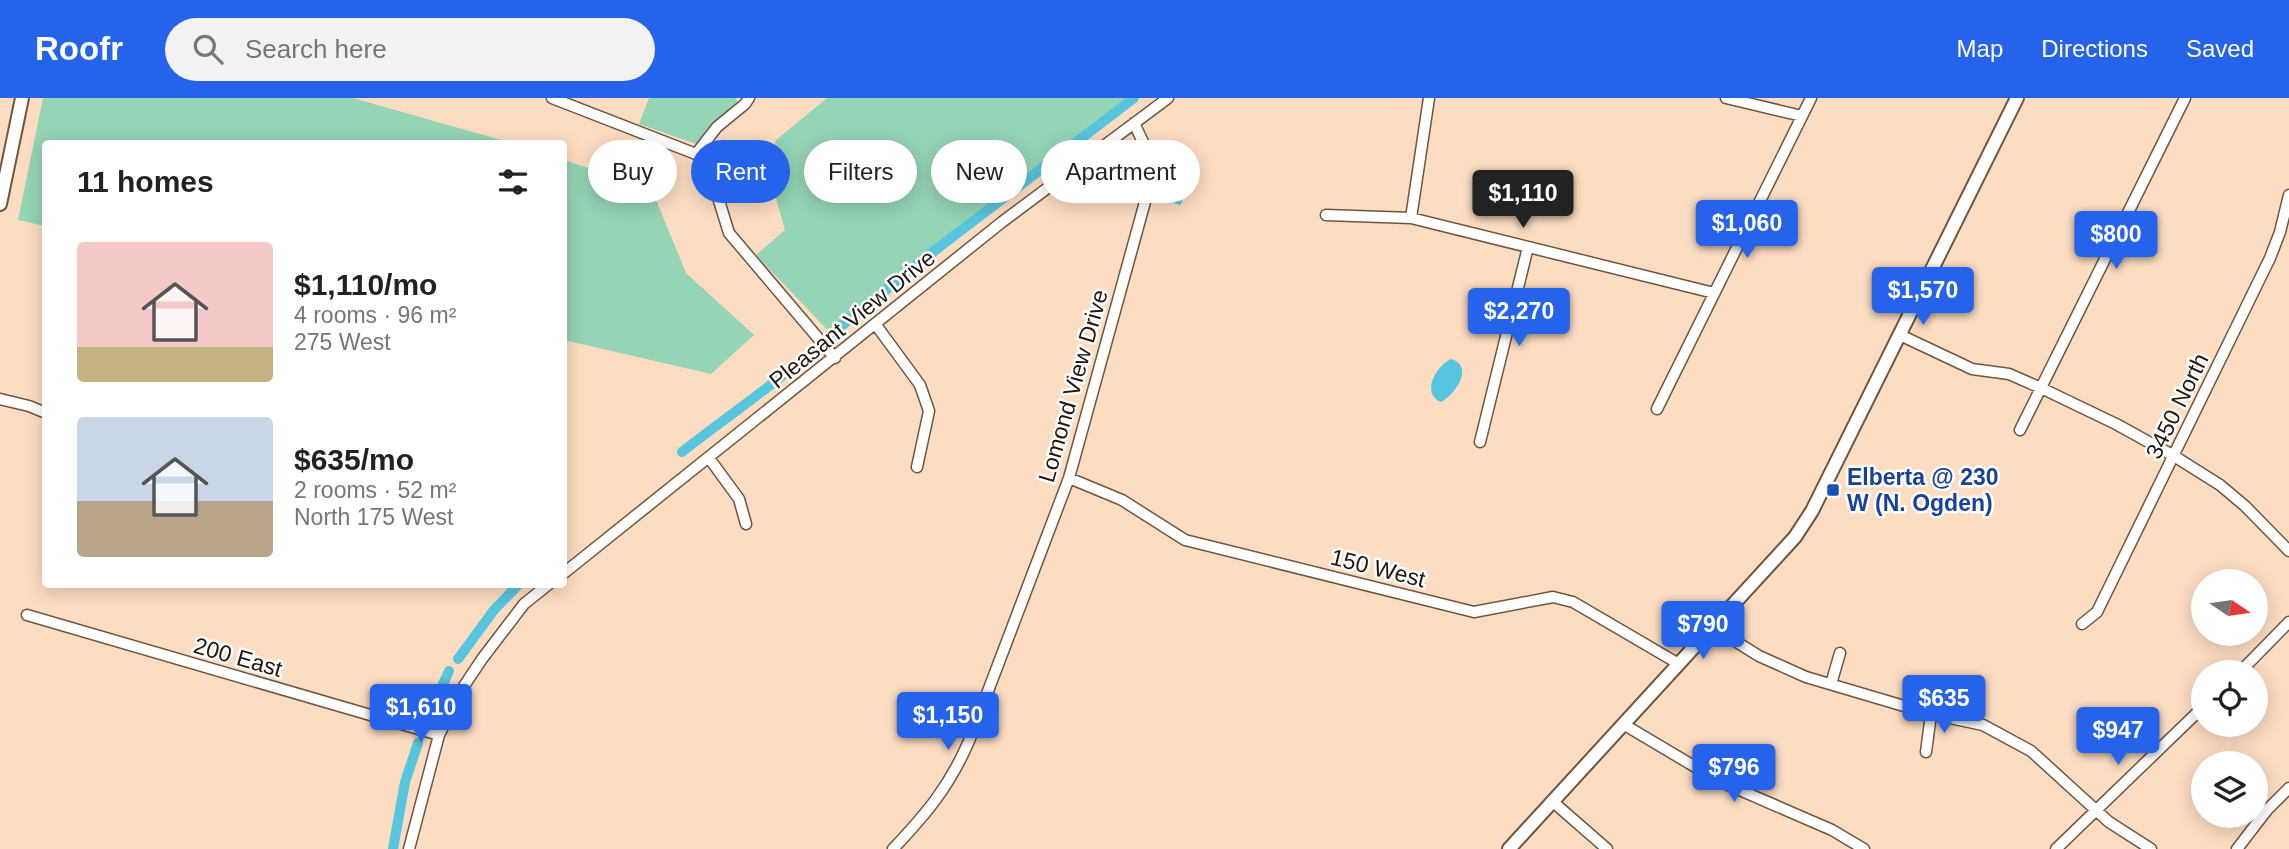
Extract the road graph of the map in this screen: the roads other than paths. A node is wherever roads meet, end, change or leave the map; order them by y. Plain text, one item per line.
1 (22, 98) edge
2 (552, 98) edge
3 (748, 98) edge
4 (1168, 98) edge
5 (1429, 98) edge
6 (1726, 98) edge
7 (1811, 98) edge
8 (2017, 98) edge
9 (2185, 98) edge
10 (1802, 116) junction
11 (1134, 123) junction
12 (707, 140) edge
13 (691, 152) edge
14 (2289, 195) edge
15 (720, 203) edge
16 (0, 204) edge
17 (1326, 215) dead end
18 (1411, 218) junction
19 (1528, 247) junction
20 (1714, 293) junction
21 (876, 325) junction
22 (1900, 335) junction
23 (835, 358) junction
24 (2041, 388) junction
25 (0, 399) edge
26 (1657, 409) dead end
27 (42, 411) edge
28 (2020, 430) dead end
29 (1480, 442) dead end
30 (2174, 456) junction
31 (709, 458) junction
32 (917, 467) dead end
33 (1069, 478) junction
34 (746, 524) dead end
35 (2289, 551) edge
36 (567, 571) edge
37 (544, 588) edge
38 (27, 615) dead end
39 (2289, 622) edge
40 (2082, 624) dead end
41 (1711, 626) junction
42 (1840, 653) dead end
43 (2251, 660) edge
44 (1679, 664) junction
45 (1831, 684) junction
46 (1931, 714) junction
47 (2191, 718) edge
48 (1623, 724) junction
49 (439, 735) junction
50 (1926, 752) dead end
51 (2289, 788) edge
52 (1552, 801) junction
53 (2095, 810) junction
54 (410, 849) edge
55 (894, 849) edge
56 (1508, 849) edge
57 (1607, 849) edge
58 (1864, 849) edge
59 (2056, 849) edge
60 (2151, 849) edge
61 (2237, 849) edge

1 - 16 main road
2 - 13 street
3 - 12 street
4 - 11 street, Pleasant View Drive
5 - 18 street
6 - 10 street
7 - 10 street
8 - 22 main road
9 - 24 street
10 - 20 street
11 - 21 street, Pleasant View Drive
11 - 33 street, Lomond View Drive
14 - 30 street, 3450 North
15 - 23 street
17 - 18 street
18 - 19 street
19 - 20 street
19 - 29 street
20 - 26 street
21 - 23 street, Pleasant View Drive
21 - 32 street
22 - 24 street
22 - 41 main road
23 - 31 street, Pleasant View Drive
24 - 28 street
24 - 30 street
25 - 27 street
30 - 35 street
30 - 40 street, 3450 North
31 - 34 street
31 - 36 street, Pleasant View Drive
33 - 44 street, 150 West
33 - 55 street, Lomond View Drive
37 - 49 street
38 - 49 street, 200 East
39 - 43 street
41 - 44 main road
41 - 45 street
42 - 45 street
44 - 48 main road
45 - 46 street
46 - 50 street
46 - 53 street
47 - 53 street
48 - 52 main road
48 - 58 street
49 - 54 street
51 - 61 street
52 - 56 main road
52 - 57 street
53 - 59 street
53 - 60 street

